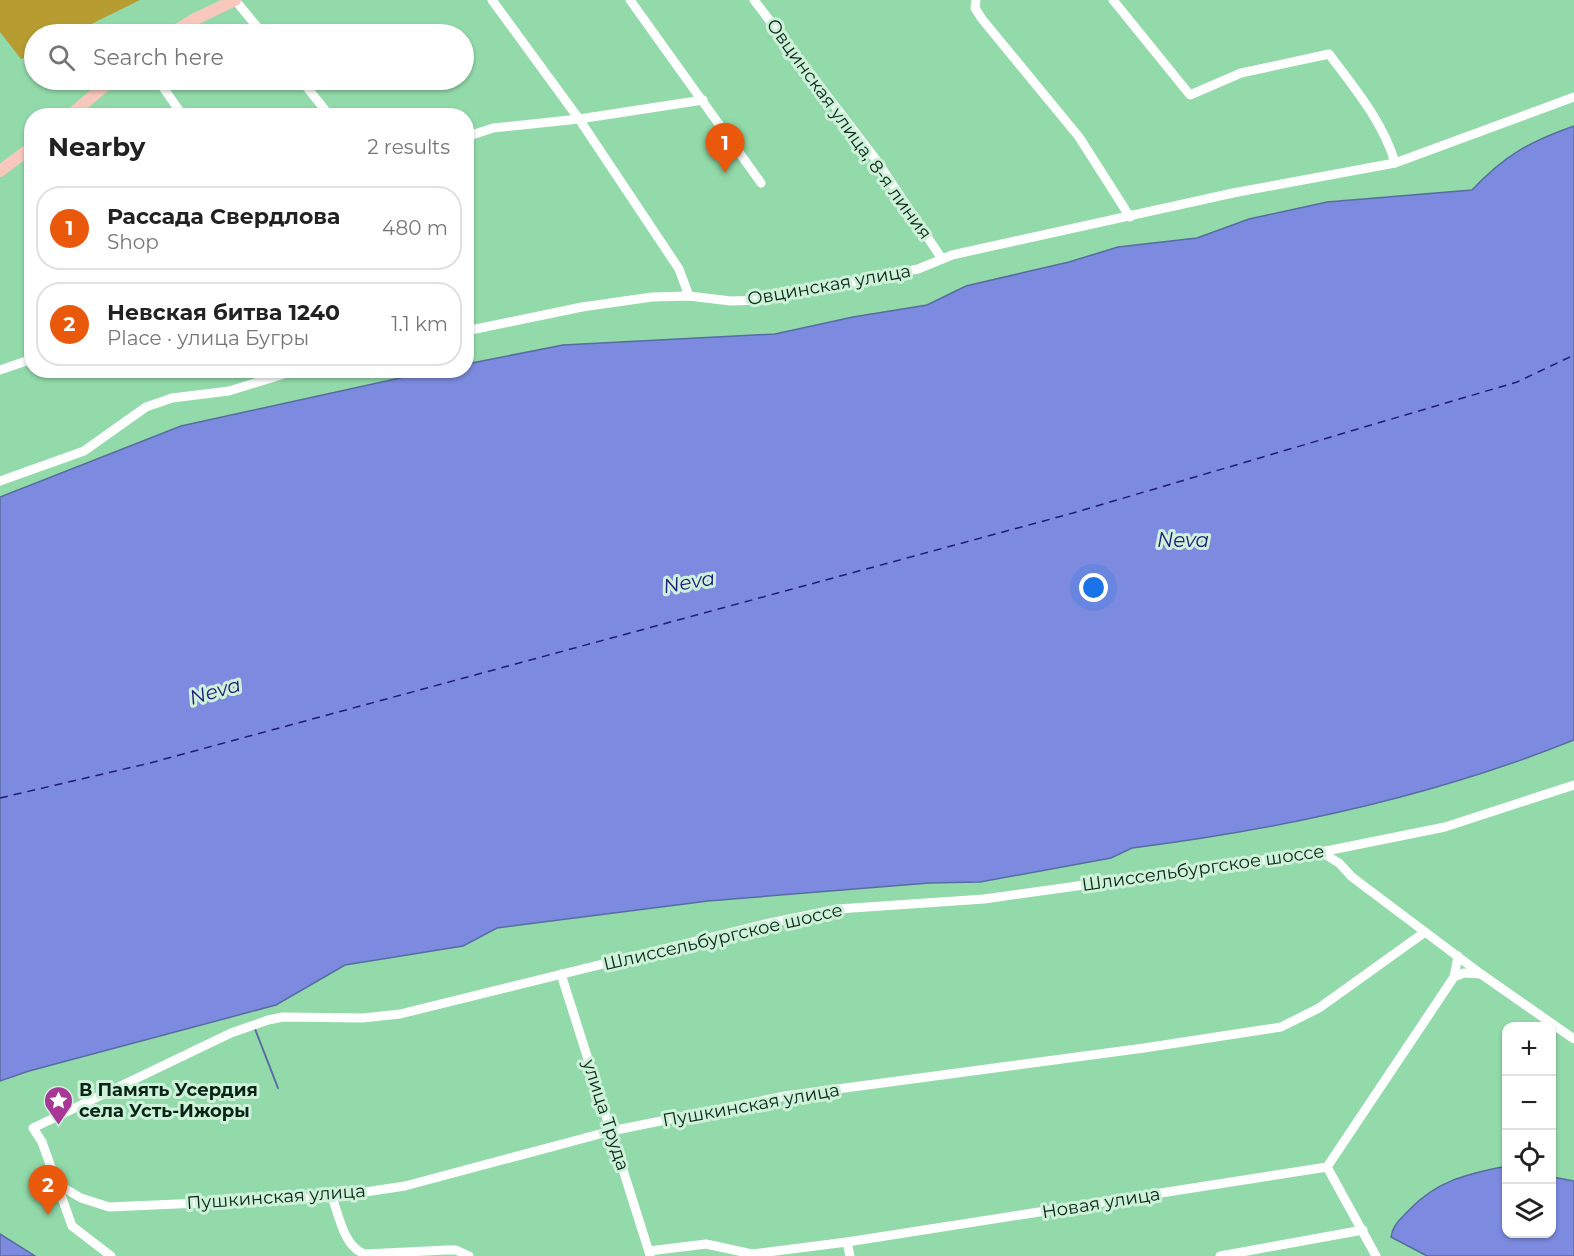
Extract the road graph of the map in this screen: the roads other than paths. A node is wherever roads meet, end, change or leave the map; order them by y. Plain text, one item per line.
1 (235, 0) edge
2 (492, 0) edge
3 (630, 0) edge
4 (754, 0) edge
5 (976, 0) edge
6 (1113, 0) edge
7 (189, 24) edge
8 (255, 24) edge
9 (100, 90) edge
10 (165, 90) edge
11 (309, 90) edge
12 (1574, 97) edge
13 (703, 100) junction
14 (79, 108) edge
15 (177, 108) edge
16 (324, 108) edge
17 (579, 119) junction
18 (474, 134) edge
19 (24, 153) edge
20 (1395, 162) junction
21 (0, 171) edge
22 (761, 183) dead end
23 (1130, 217) junction
24 (942, 259) junction
25 (689, 296) junction
26 (474, 329) edge
27 (24, 361) edge
28 (0, 370) edge
29 (271, 378) edge
30 (0, 481) edge
31 (1574, 785) edge
32 (1321, 852) junction
33 (1425, 932) junction
34 (1458, 956) junction
35 (561, 974) junction
36 (1481, 974) junction
37 (1454, 976) junction
38 (1574, 1039) edge
39 (611, 1131) junction
40 (1327, 1167) junction
41 (59, 1185) junction
42 (332, 1197) junction
43 (1363, 1230) junction
44 (848, 1242) junction
45 (650, 1253) edge
46 (111, 1256) edge
47 (469, 1256) edge
48 (850, 1256) edge
49 (1220, 1256) edge
50 (1376, 1256) edge

1 - 7 main road
1 - 8 street
2 - 17 street
3 - 13 street
4 - 24 street, Овцинская улица, 8-я линия
5 - 23 street
6 - 20 street
9 - 14 main road
10 - 15 street
11 - 16 street
12 - 20 street, Овцинская улица
13 - 17 street
13 - 22 street
17 - 18 street
17 - 25 street
19 - 21 main road
20 - 23 street, Овцинская улица
23 - 24 street, Овцинская улица
24 - 25 street, Овцинская улица
25 - 26 street, Овцинская улица
27 - 28 street
29 - 30 street
31 - 32 street, Шлиссельбургское шоссе
32 - 33 street
32 - 35 street, Шлиссельбургское шоссе
33 - 34 street
33 - 39 street, Пушкинская улица
34 - 36 street
34 - 37 street
35 - 39 street, улица Труда
35 - 41 street, Шлиссельбургское шоссе
36 - 37 street
36 - 38 street
37 - 40 street
39 - 42 street, Пушкинская улица
39 - 45 street, улица Труда
40 - 43 street
40 - 44 street, Новая улица
41 - 42 street, Пушкинская улица
41 - 46 street
42 - 47 street
43 - 49 street
43 - 50 street
44 - 45 street, Новая улица
44 - 48 street

